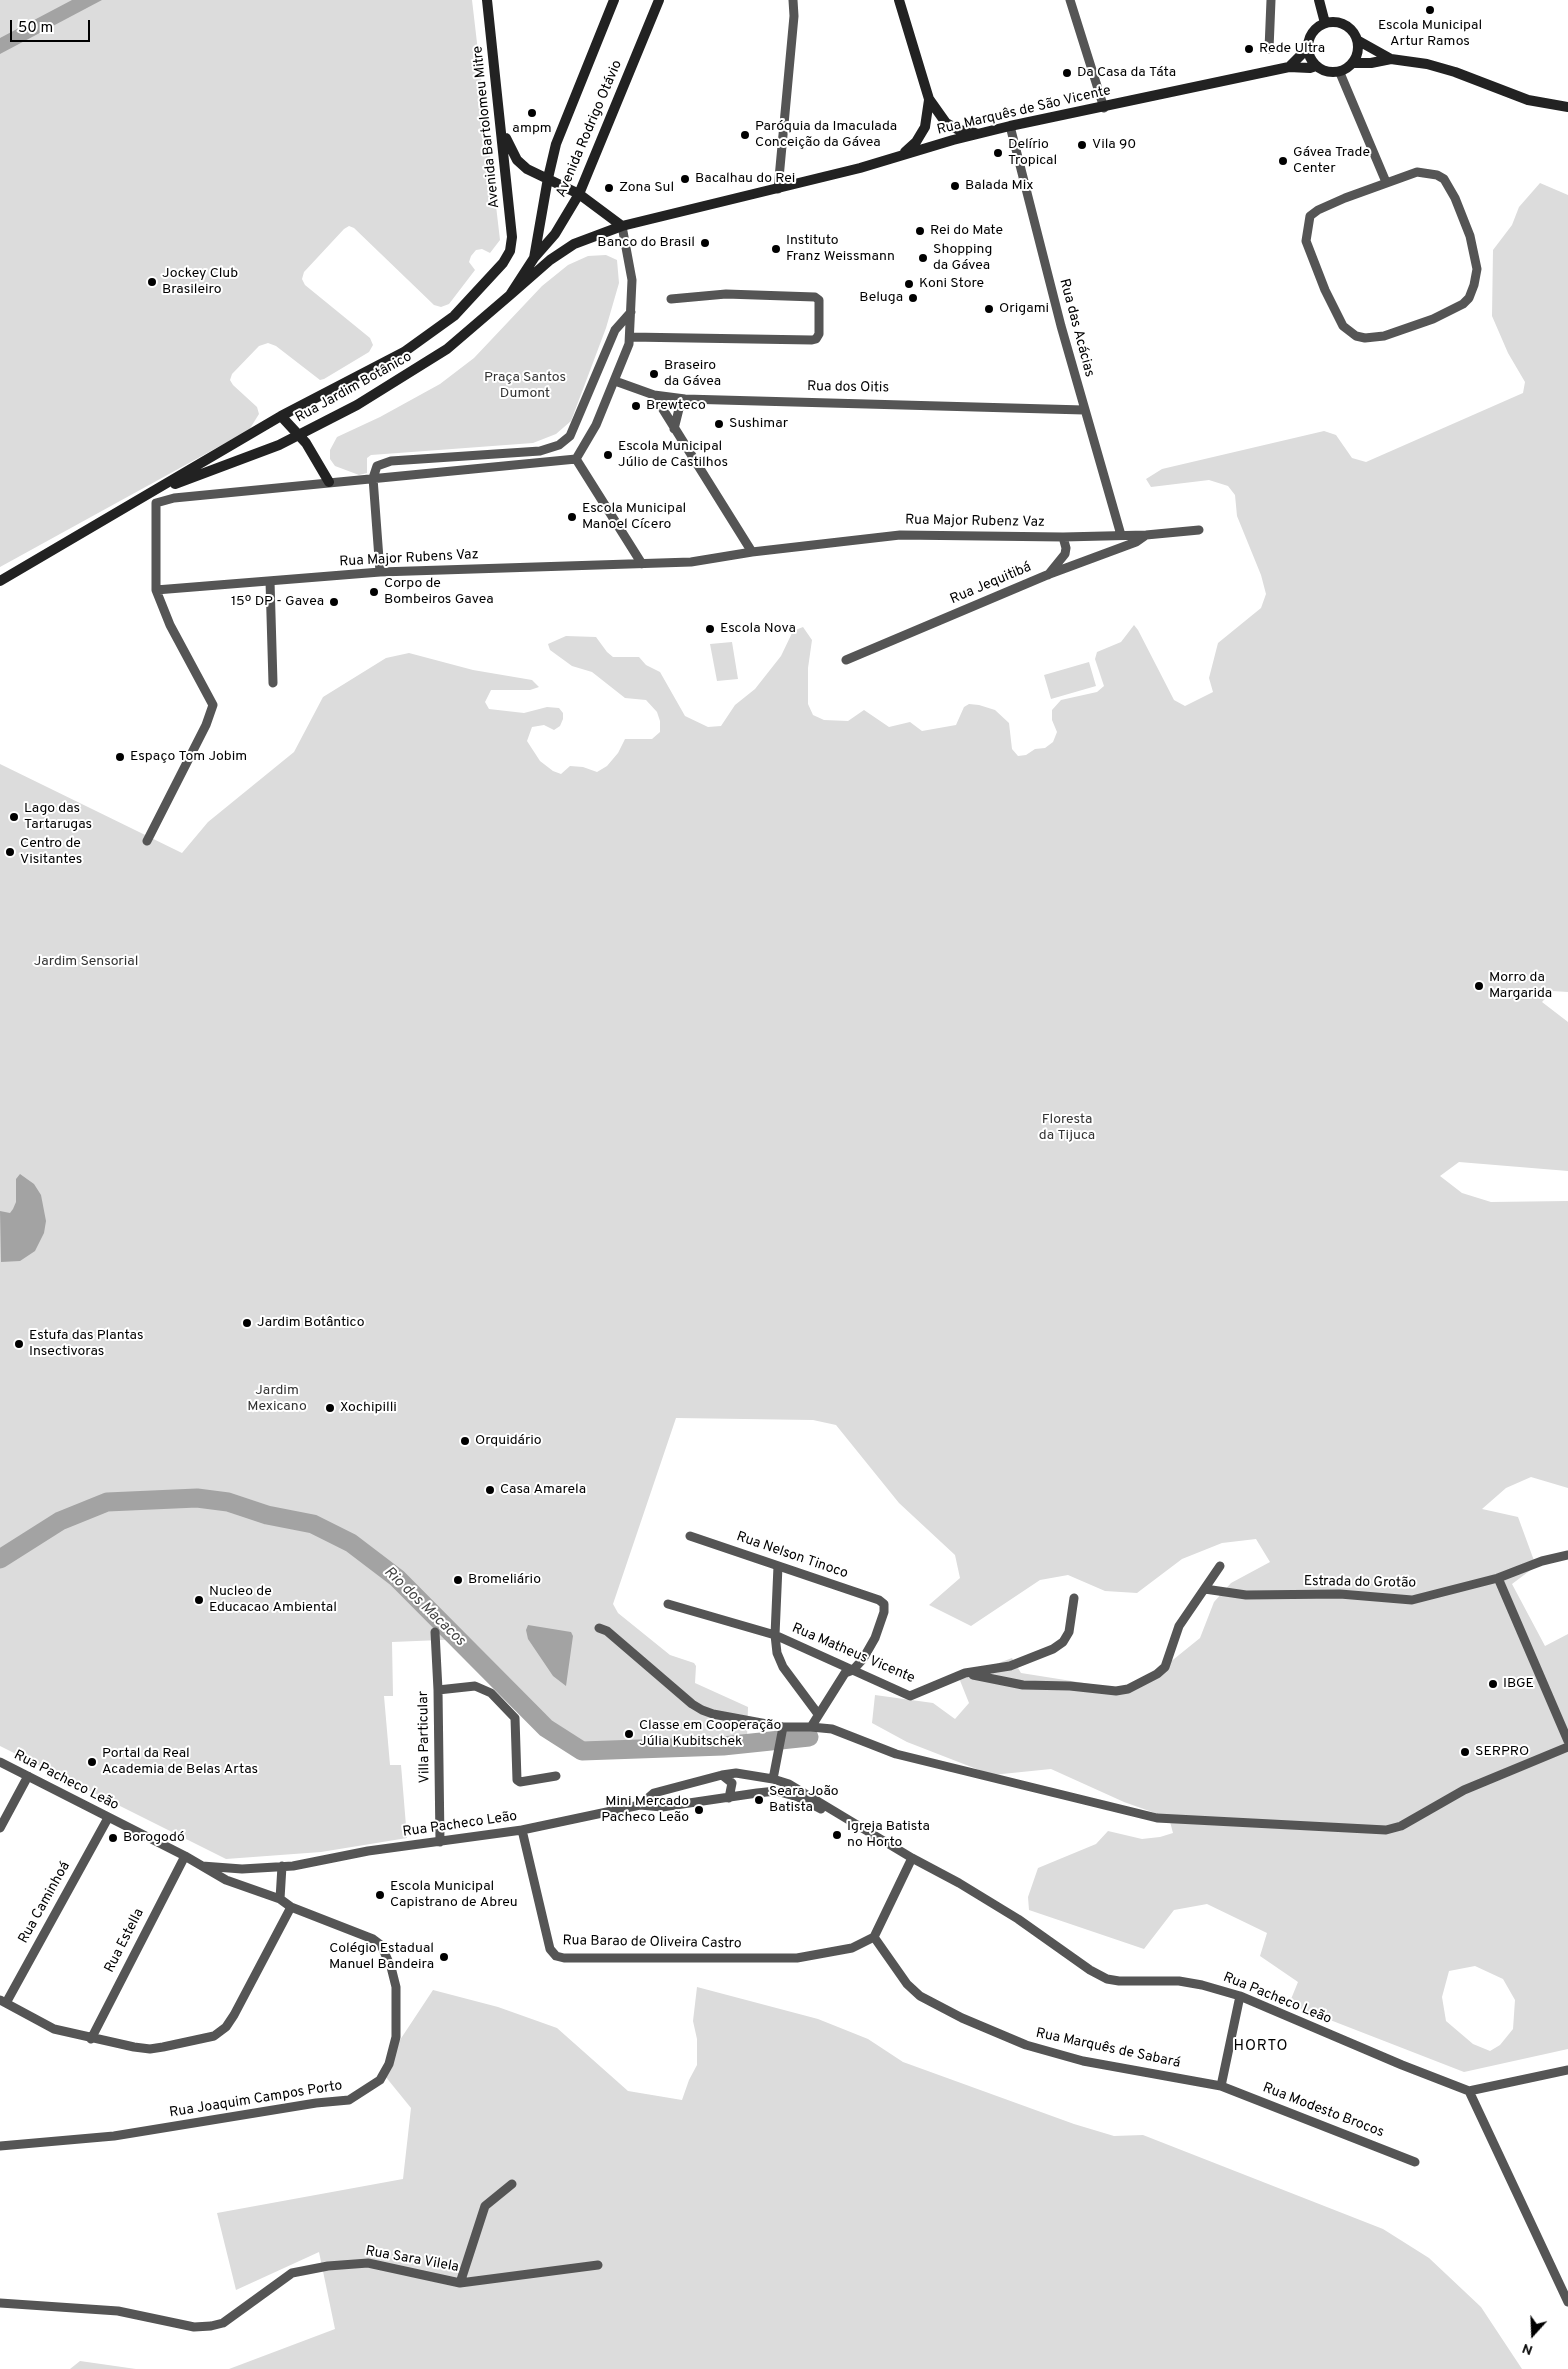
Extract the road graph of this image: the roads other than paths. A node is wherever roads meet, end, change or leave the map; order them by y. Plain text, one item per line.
1 (487, 0) edge
2 (614, 0) edge
3 (659, 0) edge
4 (793, 0) edge
5 (899, 0) edge
6 (1070, 0) edge
7 (1271, 0) edge
8 (1319, 0) edge
9 (1326, 23) junction
10 (1357, 40) junction
11 (1269, 49) dead end
12 (1308, 49) junction
13 (1391, 59) junction
14 (1353, 63) junction
15 (1316, 66) junction
16 (1289, 67) junction
17 (1340, 73) junction
18 (929, 99) junction
19 (1104, 108) junction
20 (1568, 108) edge
21 (500, 121) junction
22 (1010, 126) junction
23 (986, 132) junction
24 (895, 157) junction
25 (548, 178) junction
26 (1386, 182) junction
27 (778, 189) junction
28 (579, 194) junction
29 (622, 226) junction
30 (510, 251) joint
31 (534, 258) junction
32 (510, 295) junction
33 (671, 299) dead end
34 (631, 312) junction
35 (630, 338) junction
36 (615, 381) junction
37 (654, 395) junction
38 (685, 399) junction
39 (1084, 410) junction
40 (281, 416) junction
41 (674, 429) junction
42 (300, 434) junction
43 (576, 459) junction
44 (372, 478) junction
45 (330, 482) junction
46 (153, 492) junction
47 (1198, 530) dead end
48 (1121, 535) junction
49 (1146, 535) junction
50 (1063, 537) junction
51 (752, 552) junction
52 (642, 564) junction
53 (380, 572) junction
54 (1047, 575) junction
55 (0, 581) edge
56 (270, 581) junction
57 (156, 590) junction
58 (846, 660) dead end
59 (273, 684) dead end
60 (147, 841) dead end
61 (690, 1536) dead end
62 (1568, 1555) edge
63 (778, 1566) junction
64 (1220, 1566) dead end
65 (1498, 1578) junction
66 (1205, 1589) junction
67 (1074, 1598) dead end
68 (668, 1604) dead end
69 (599, 1628) dead end
70 (435, 1632) dead end
71 (775, 1635) junction
72 (853, 1670) junction
73 (965, 1673) junction
74 (438, 1690) junction
75 (818, 1714) junction
76 (783, 1727) junction
77 (811, 1727) junction
78 (1568, 1741) edge
79 (1568, 1747) edge
80 (0, 1762) edge
81 (722, 1775) junction
82 (28, 1776) junction
83 (556, 1776) dead end
84 (770, 1778) junction
85 (757, 1793) junction
86 (729, 1798) junction
87 (640, 1805) junction
88 (108, 1818) junction
89 (857, 1826) junction
90 (0, 1828) edge
91 (522, 1830) junction
92 (440, 1842) junction
93 (185, 1856) junction
94 (912, 1858) junction
95 (199, 1866) junction
96 (282, 1866) junction
97 (280, 1899) junction
98 (291, 1907) junction
99 (874, 1937) junction
100 (1240, 1996) junction
101 (3, 2001) edge
102 (91, 2039) junction
103 (1568, 2070) edge
104 (1221, 2086) junction
105 (1469, 2091) junction
106 (0, 2146) edge
107 (1415, 2162) dead end
108 (512, 2184) dead end
109 (598, 2265) dead end
110 (460, 2283) junction
111 (1568, 2302) edge
112 (0, 2303) edge

1 - 21 main road, Avenida Bartolomeu Mitre
2 - 25 main road, Avenida Rodrigo Otávio
3 - 28 main road, Avenida Rodrigo Otávio
4 - 27 street
5 - 18 main road
6 - 19 street
7 - 11 street
8 - 9 main road
9 - 10 main road
9 - 12 main road
10 - 13 main road
10 - 14 main road
12 - 15 main road
12 - 16 main road
13 - 14 main road
13 - 20 main road
14 - 17 main road
15 - 16 main road, Rua Marquês de São Vicente
15 - 17 main road
16 - 19 main road, Rua Marquês de São Vicente
17 - 26 street
18 - 23 main road
18 - 24 main road
19 - 22 main road, Rua Marquês de São Vicente
21 - 25 main road
21 - 30 main road, Avenida Bartolomeu Mitre
22 - 23 main road, Rua Marquês de São Vicente
22 - 39 street, Rua das Acácias
23 - 24 main road, Rua Marquês de São Vicente
24 - 27 main road, Rua Marquês de São Vicente
25 - 28 main road
25 - 31 main road, Avenida Rodrigo Otávio
26 - 26 street
27 - 29 main road, Rua Marquês de São Vicente
28 - 29 main road
28 - 31 main road, Avenida Rodrigo Otávio
29 - 32 main road
29 - 34 street
30 - 40 main road, Rua Jardim Botânico
31 - 32 main road, Rua Jardim Botânico
32 - 42 main road, Rua Jardim Botânico
33 - 35 street
34 - 35 street
34 - 44 street
35 - 36 street
36 - 37 street, Rua dos Oitis
36 - 43 street
37 - 38 street, Rua dos Oitis
37 - 41 street
38 - 39 street, Rua dos Oitis
38 - 41 street
39 - 48 street, Rua das Acácias
40 - 42 main road
40 - 46 main road, Rua Jardim Botânico
41 - 51 street
42 - 45 main road
42 - 46 main road, Rua Jardim Botânico
43 - 44 street
43 - 52 street
44 - 45 street
44 - 53 street
45 - 57 street
46 - 55 main road, Rua Jardim Botânico
47 - 49 street, Rua Major Rubenz Vaz
48 - 49 street, Rua Major Rubenz Vaz
48 - 50 street, Rua Major Rubenz Vaz
49 - 54 street, Rua Jequitibá
50 - 51 street, Rua Major Rubenz Vaz
50 - 54 street
51 - 52 street, Rua Major Rubens Vaz
52 - 53 street, Rua Major Rubens Vaz
53 - 56 street, Rua Major Rubens Vaz
54 - 58 street, Rua Jequitibá
56 - 57 street, Rua Major Rubens Vaz
56 - 59 street
57 - 60 street
61 - 63 street, Rua Nelson Tinoco
62 - 65 street, Estrada do Grotão
63 - 71 street
63 - 72 street, Rua Nelson Tinoco
64 - 66 street
65 - 66 street, Estrada do Grotão
65 - 78 street
66 - 73 street
67 - 73 street, Rua Matheus Vicente
68 - 71 street, Rua Matheus Vicente
69 - 76 street
70 - 74 street, Villa Particular
71 - 72 street, Rua Matheus Vicente
71 - 75 street
72 - 73 street, Rua Matheus Vicente
72 - 75 street
74 - 83 street
74 - 92 street, Villa Particular
75 - 77 street
76 - 77 street
76 - 84 street
77 - 79 street
80 - 82 street, Rua Pacheco Leão
81 - 84 street, Rua Pacheco Leão
81 - 86 street
81 - 87 street, Rua Pacheco Leão
82 - 88 street, Rua Pacheco Leão
82 - 90 street
84 - 85 street
84 - 89 street, Rua Pacheco Leão
85 - 86 street, Rua Pacheco Leão
85 - 89 street, Rua Pacheco Leão
86 - 87 street, Rua Pacheco Leão
87 - 91 street, Rua Pacheco Leão
88 - 93 street, Rua Pacheco Leão
88 - 101 street, Rua Caminhoá
89 - 94 street, Rua Pacheco Leão
91 - 92 street, Rua Pacheco Leão
91 - 99 street, Rua Barao de Oliveira Castro
92 - 96 street, Rua Pacheco Leão
93 - 95 street, Rua Pacheco Leão
93 - 102 street, Rua Estella
94 - 99 street
94 - 100 street, Rua Pacheco Leão
95 - 96 street, Rua Pacheco Leão
95 - 97 street, Rua Pacheco Leão
96 - 97 street
97 - 98 street, Rua Joaquim Campos Porto
98 - 102 street
98 - 106 street, Rua Joaquim Campos Porto
99 - 104 street, Rua Marquês de Sabará
100 - 104 street
100 - 105 street, Rua Pacheco Leão
101 - 102 street
103 - 105 street
104 - 107 street, Rua Modesto Brocos
105 - 111 street
108 - 110 street
109 - 110 street, Rua Sara Vilela
110 - 112 street, Rua Sara Vilela

